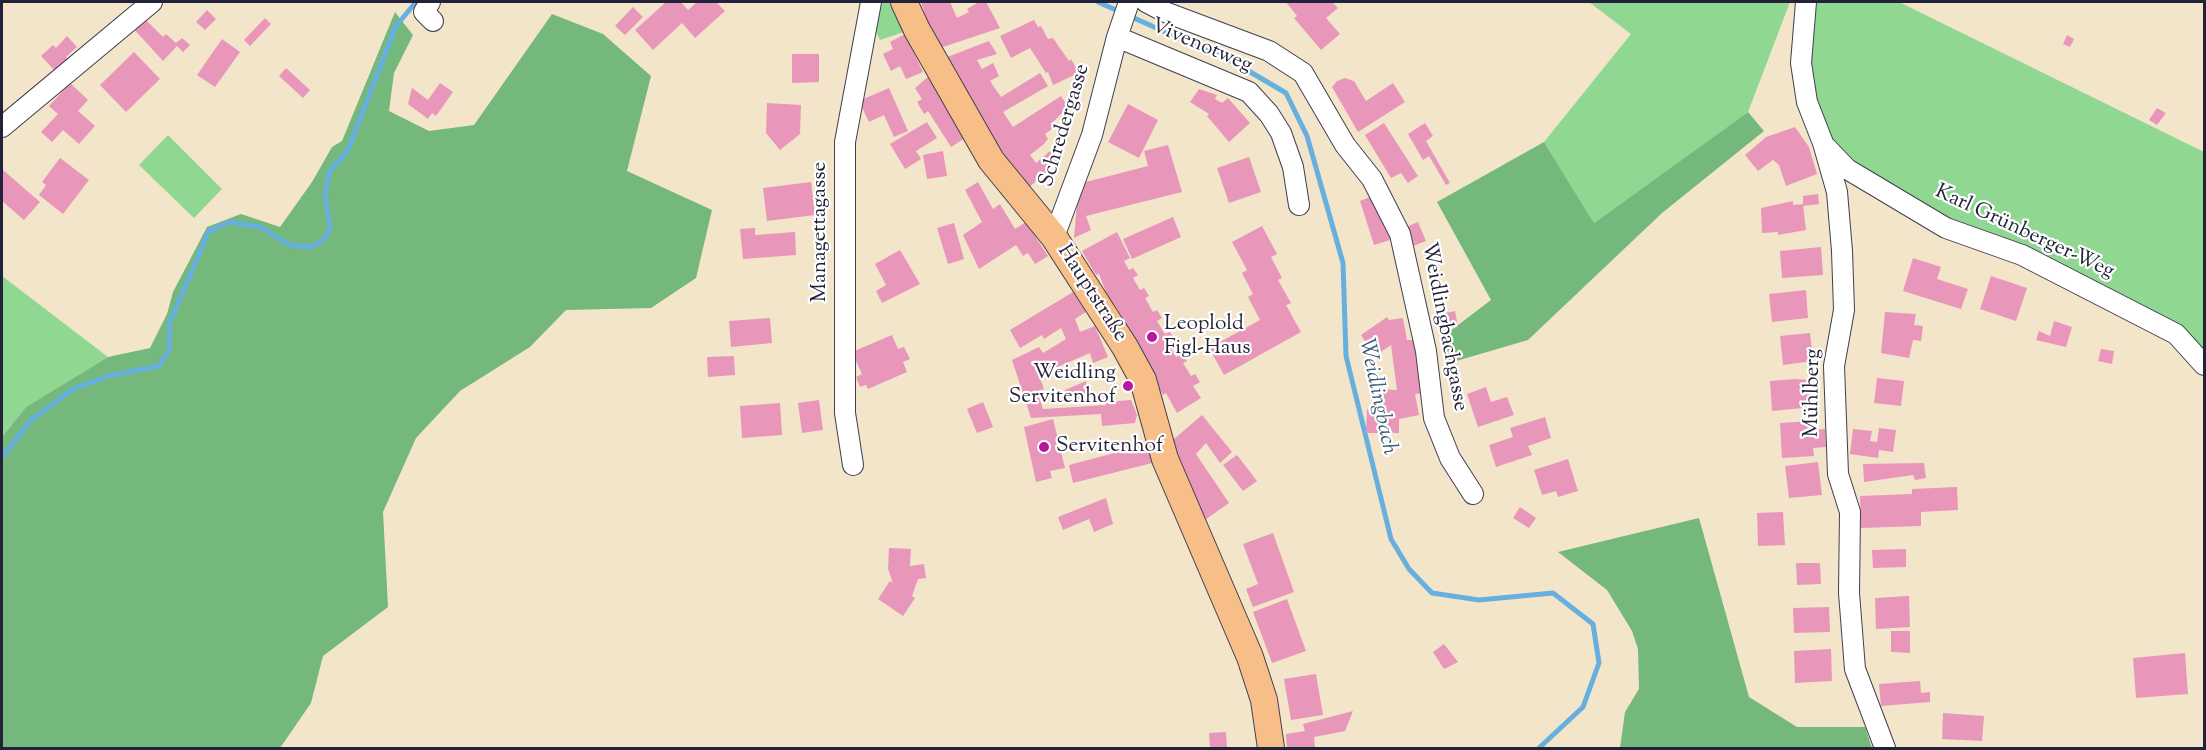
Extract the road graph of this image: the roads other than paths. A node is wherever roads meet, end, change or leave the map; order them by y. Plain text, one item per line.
1 (152, 2) edge
2 (871, 2) edge
3 (904, 2) edge
4 (1806, 2) edge
5 (1134, 3) edge
6 (1119, 32) junction
7 (2, 127) edge
8 (1823, 143) junction
9 (1299, 205) dead end
10 (1054, 237) junction
11 (2205, 365) edge
12 (853, 465) dead end
13 (1473, 494) dead end
14 (1271, 748) edge
15 (1885, 748) edge

1 - 7 street
2 - 12 street, Managettagasse
3 - 10 main road, Hauptstraße
4 - 8 street, Mühlberg
5 - 6 street, Schredergasse
5 - 13 street, Weidlingbachgasse
6 - 9 street, Vivenotweg
6 - 10 street, Schredergasse
8 - 11 street, Karl Grünberger-Weg
8 - 15 street, Mühlberg
10 - 14 main road, Hauptstraße

